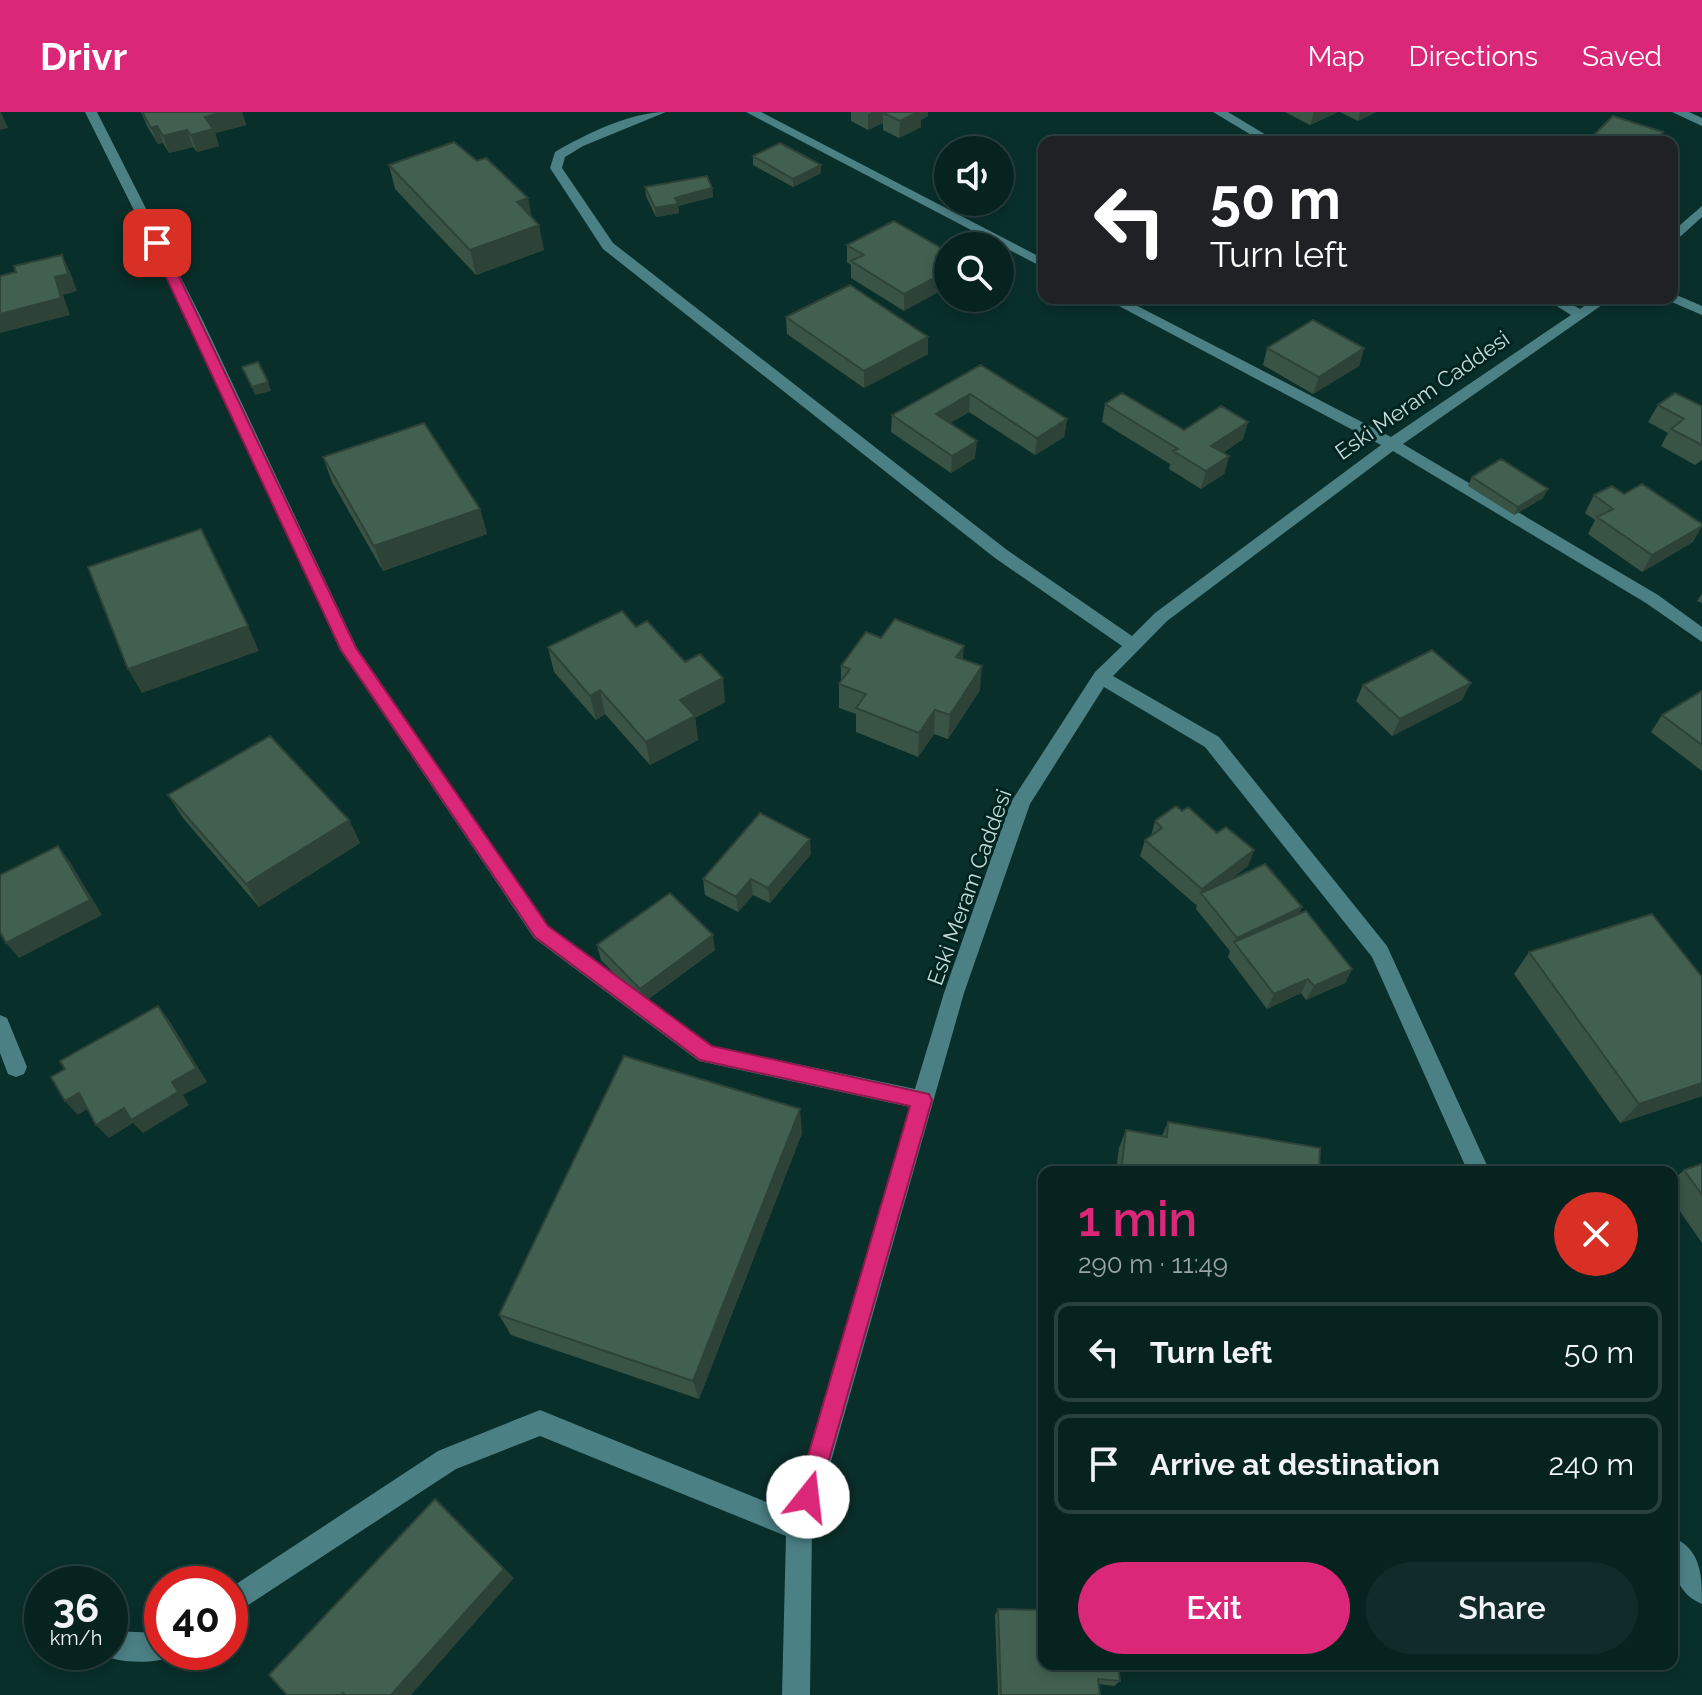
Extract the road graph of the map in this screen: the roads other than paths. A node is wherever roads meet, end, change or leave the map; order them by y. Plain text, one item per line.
1 (91, 112) edge
2 (660, 112) edge
3 (752, 112) edge
4 (1219, 112) edge
5 (1678, 112) edge
6 (1702, 122) edge
7 (1261, 136) edge
8 (1702, 210) edge
9 (1678, 234) edge
10 (1038, 261) edge
11 (1678, 300) edge
12 (1123, 304) edge
13 (1562, 304) edge
14 (1597, 304) edge
15 (1702, 311) edge
16 (1581, 315) junction
17 (1392, 444) junction
18 (1702, 636) edge
19 (1133, 645) junction
20 (1101, 677) junction
21 (0, 1024) edge
22 (16, 1067) dead end
23 (922, 1100) junction
24 (1476, 1166) edge
25 (799, 1528) junction
26 (1678, 1558) edge
27 (1702, 1591) edge
28 (248, 1592) edge
29 (796, 1695) edge

1 - 23 street
2 - 19 street
3 - 10 street
4 - 7 street
5 - 6 street
8 - 9 street
11 - 15 street
12 - 17 street
13 - 16 street
14 - 16 street, Eski Meram Caddesi
16 - 17 street, Eski Meram Caddesi
17 - 18 street
17 - 19 street, Eski Meram Caddesi
19 - 20 street, Eski Meram Caddesi
20 - 23 street, Eski Meram Caddesi
20 - 24 street
21 - 22 street
23 - 25 street, Eski Meram Caddesi
25 - 28 street
25 - 29 street, Eski Meram Caddesi
26 - 27 street

